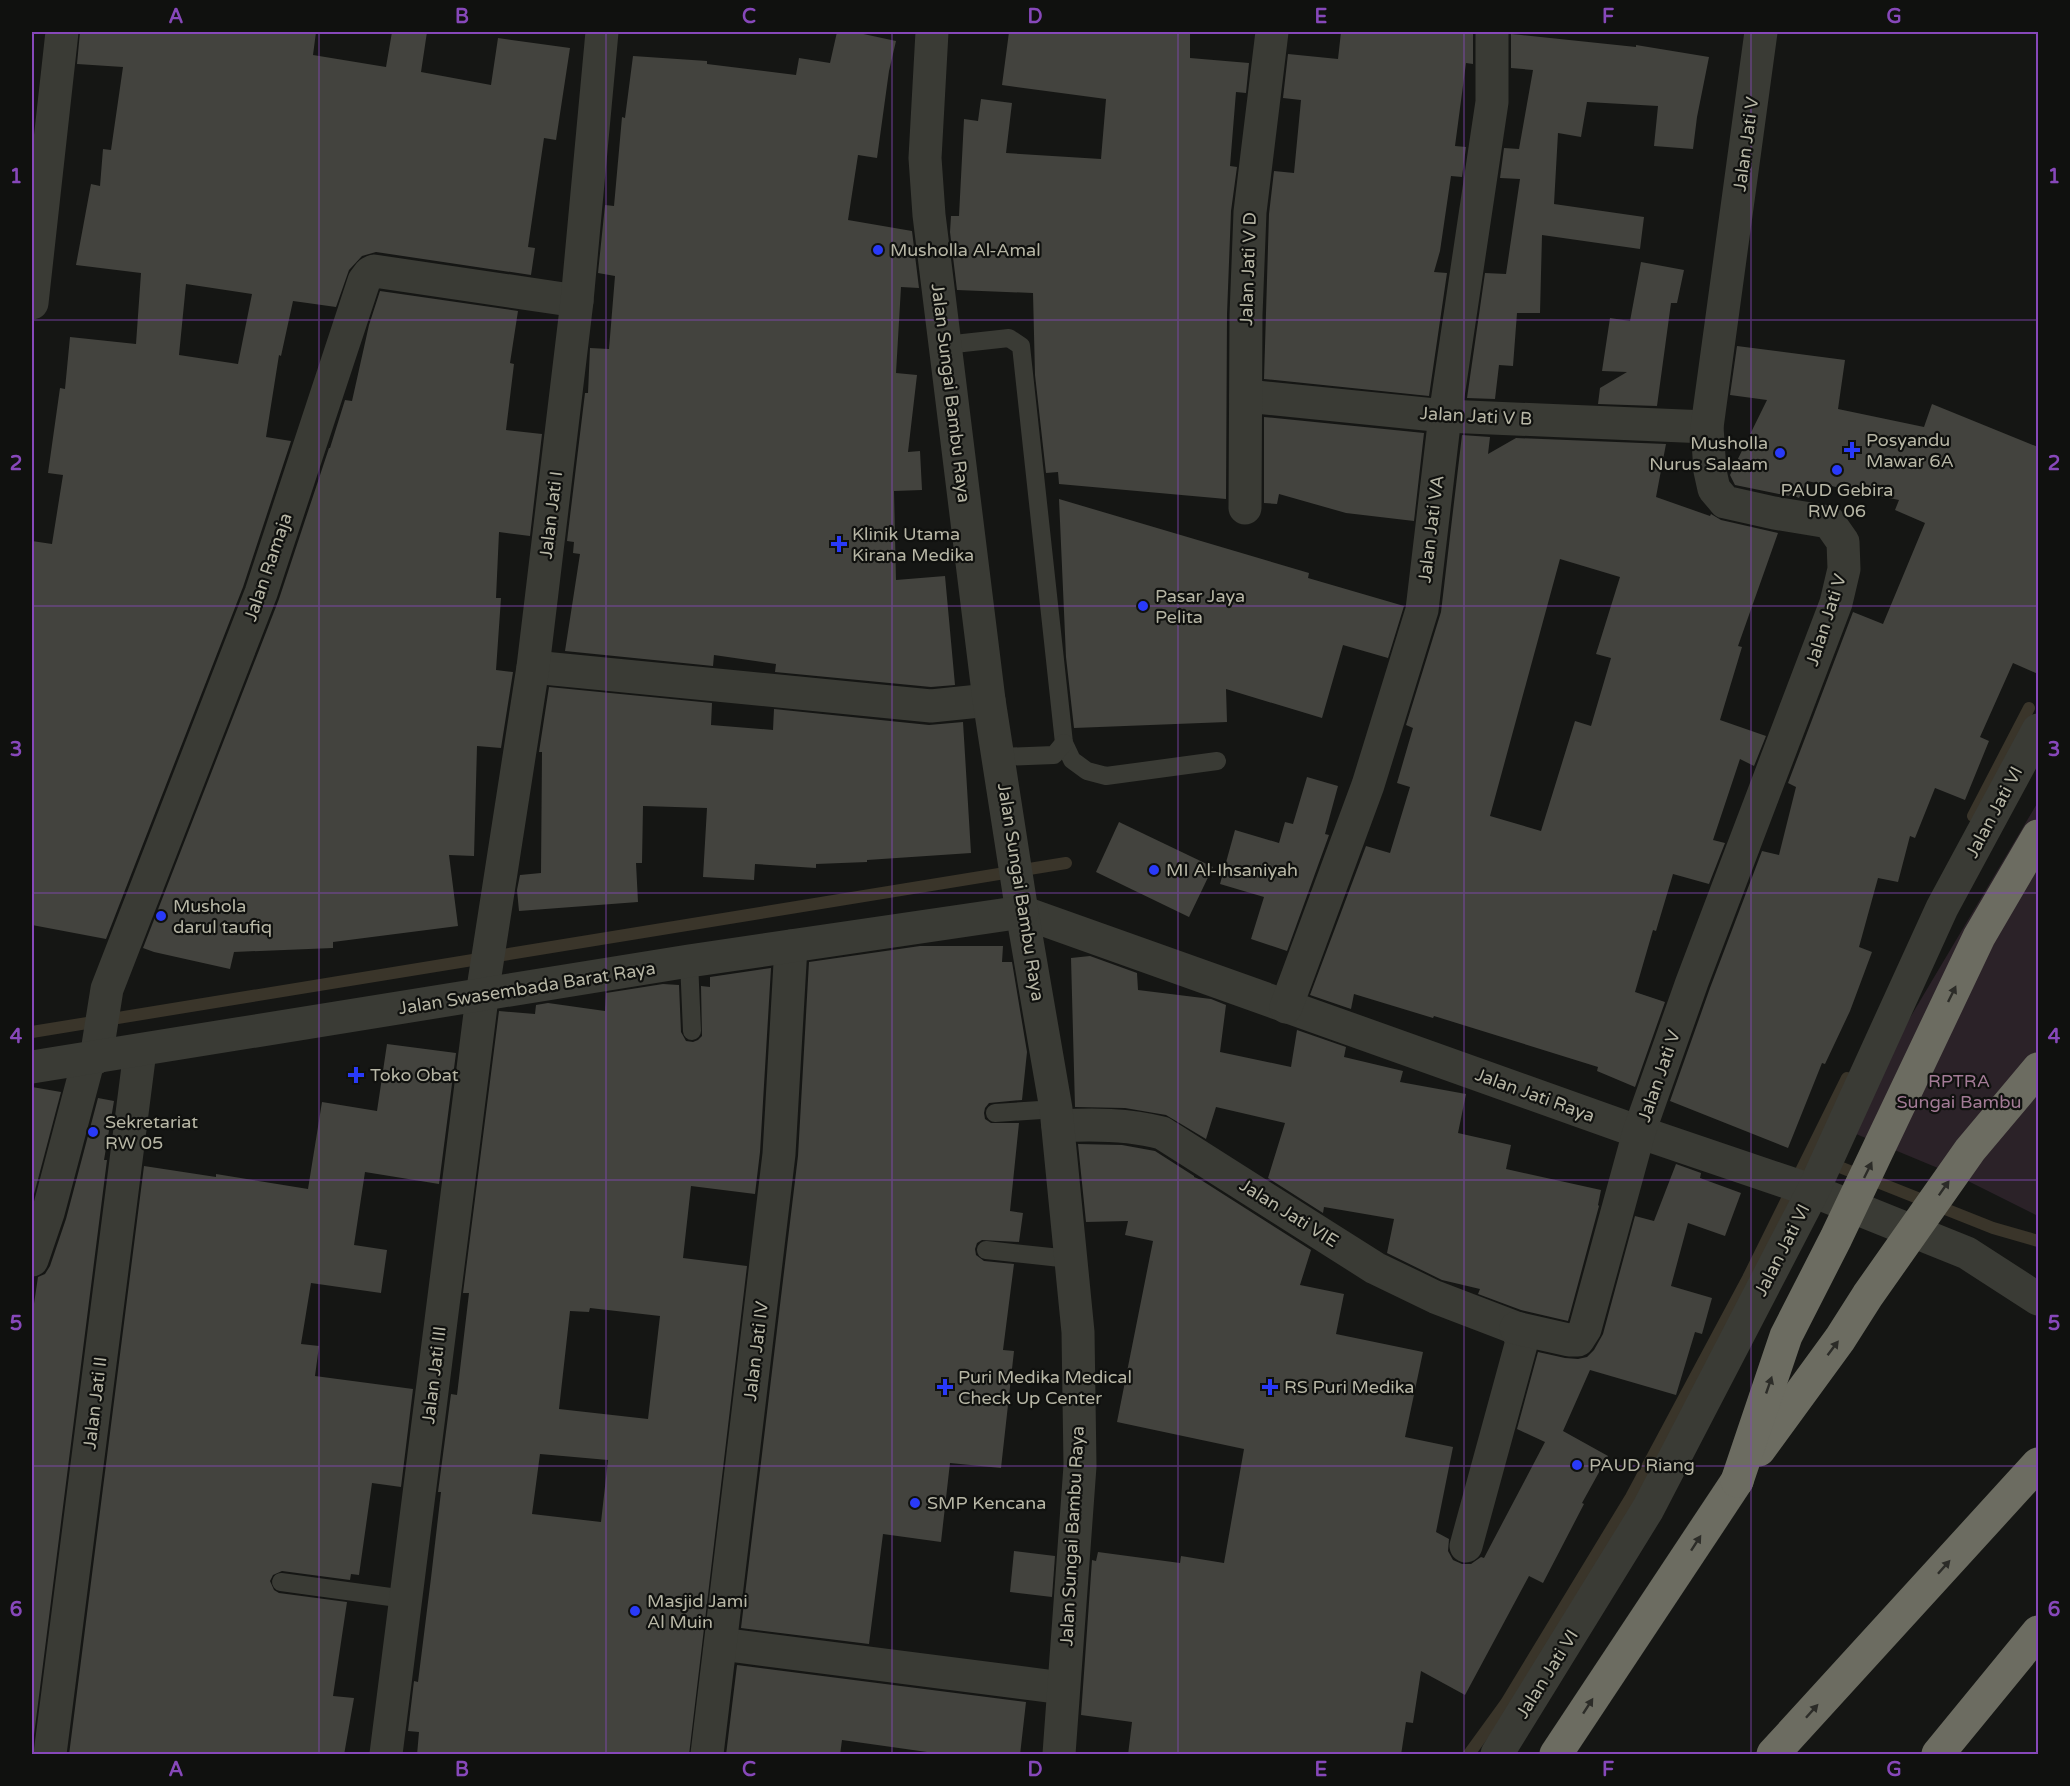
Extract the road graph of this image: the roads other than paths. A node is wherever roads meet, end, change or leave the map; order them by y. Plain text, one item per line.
1 (62, 32) edge
2 (602, 32) edge
3 (932, 32) edge
4 (1272, 32) edge
5 (1492, 32) edge
6 (1761, 32) edge
7 (577, 301) junction
8 (32, 303) edge
9 (945, 345) junction
10 (1246, 396) junction
11 (1444, 416) junction
12 (1707, 427) junction
13 (1245, 508) dead end
14 (533, 667) junction
15 (989, 700) junction
16 (2038, 730) edge
17 (1064, 743) junction
18 (999, 757) junction
19 (1217, 761) dead end
20 (2038, 836) edge
21 (1022, 907) junction
22 (791, 946) junction
23 (689, 961) junction
24 (483, 989) junction
25 (1293, 991) junction
26 (692, 1031) dead end
27 (94, 1051) junction
28 (140, 1051) junction
29 (32, 1067) edge
30 (2038, 1069) edge
31 (995, 1113) dead end
32 (1057, 1117) junction
33 (1644, 1120) junction
34 (1817, 1175) junction
35 (40, 1212) edge
36 (986, 1250) dead end
37 (1070, 1259) junction
38 (32, 1260) edge
39 (2038, 1299) edge
40 (1516, 1328) junction
41 (2038, 1464) edge
42 (1737, 1480) junction
43 (1466, 1546) dead end
44 (281, 1582) dead end
45 (405, 1599) junction
46 (2038, 1632) edge
47 (721, 1644) junction
48 (2038, 1666) edge
49 (1063, 1688) junction
50 (50, 1755) edge
51 (386, 1755) edge
52 (707, 1755) edge
53 (1059, 1755) edge
54 (1497, 1755) edge
55 (1556, 1755) edge
56 (1773, 1755) edge
57 (1938, 1755) edge
58 (1944, 1755) edge

1 - 8 street
2 - 7 street, Jalan Jati I
3 - 9 street, Jalan Sungai Bambu Raya
4 - 10 street, Jalan Jati V D
5 - 11 street, Jalan Jati VA
6 - 12 street, Jalan Jati V
7 - 14 street, Jalan Jati I
7 - 27 street, Jalan Ramaja
9 - 15 street, Jalan Sungai Bambu Raya
9 - 17 lane
10 - 11 street, Jalan Jati V B
10 - 13 street, Jalan Jati V D
11 - 12 street, Jalan Jati V B
11 - 25 street, Jalan Jati VA
12 - 33 street, Jalan Jati V
14 - 15 street
14 - 24 street, Jalan Jati I
15 - 18 street, Jalan Sungai Bambu Raya
16 - 34 street, Jalan Jati VI
17 - 18 lane
17 - 19 lane
18 - 21 street, Jalan Sungai Bambu Raya
42 -> 20 highway, bridge
21 - 22 street, Jalan Swasembada Barat Raya
21 - 25 street, Jalan Jati Raya
21 - 32 street, Jalan Sungai Bambu Raya
22 - 23 street, Jalan Swasembada Barat Raya
22 - 47 street, Jalan Jati IV
23 - 24 street, Jalan Swasembada Barat Raya
23 - 26 lane
24 - 28 street, Jalan Swasembada Barat Raya
24 - 45 street, Jalan Jati III
25 - 33 street, Jalan Jati Raya
27 - 28 street, Jalan Swasembada Barat Raya
27 - 29 street, Jalan Swasembada Barat Raya
27 - 35 street
28 - 50 street, Jalan Jati II
42 -> 30 highway, bridge
31 - 32 lane
32 - 37 street, Jalan Sungai Bambu Raya
32 - 40 street, Jalan Jati VIE
33 - 34 street, Jalan Jati Raya
33 - 40 street, Jalan Jati VIE
34 - 39 street, Jalan Jati Raya
34 - 54 street, Jalan Jati VI
35 - 38 street
36 - 37 lane
37 - 49 street, Jalan Sungai Bambu Raya
40 - 43 street
56 -> 41 highway
55 -> 42 highway
44 - 45 lane
45 - 51 street, Jalan Jati III
46 - 57 highway
47 - 49 street
47 - 52 street, Jalan Jati IV
48 - 58 highway
49 - 53 street, Jalan Sungai Bambu Raya

